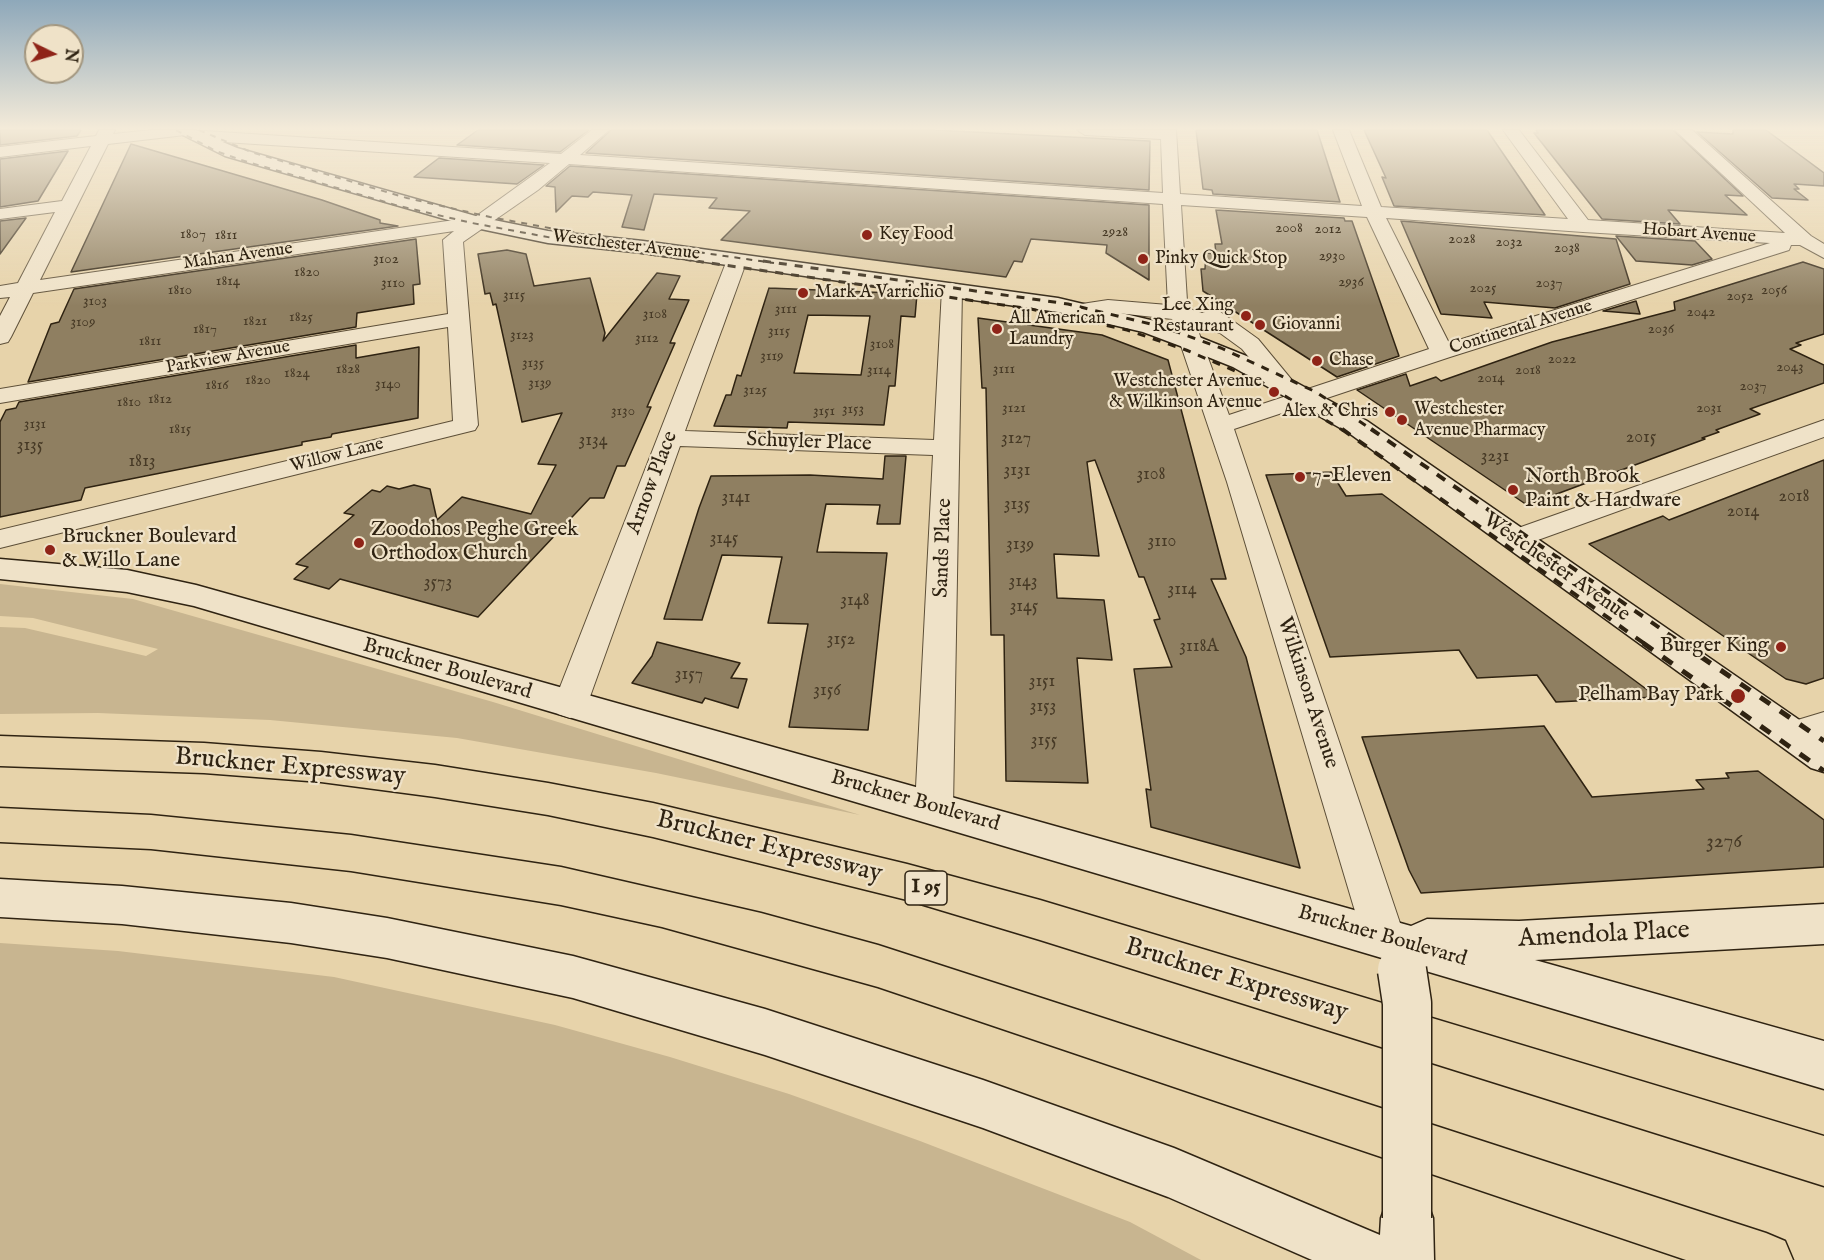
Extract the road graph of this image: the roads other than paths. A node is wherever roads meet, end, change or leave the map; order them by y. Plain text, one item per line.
1 (78, 189) edge
2 (358, 189) edge
3 (528, 189) edge
4 (1002, 189) edge
5 (1171, 189) edge
6 (1364, 189) edge
7 (1554, 189) edge
8 (1754, 189) edge
9 (1172, 200) junction
10 (70, 205) junction
11 (1374, 213) junction
12 (0, 214) edge
13 (476, 222) junction
14 (1582, 226) junction
15 (1814, 239) edge
16 (1824, 252) edge
17 (737, 260) junction
18 (26, 288) junction
19 (952, 289) junction
20 (0, 292) edge
21 (1083, 310) junction
22 (457, 319) junction
23 (1183, 319) junction
24 (0, 338) edge
25 (1442, 352) junction
26 (1295, 391) junction
27 (0, 396) edge
28 (1220, 426) junction
29 (1824, 428) edge
30 (670, 438) junction
31 (948, 448) junction
32 (0, 539) edge
33 (1514, 539) junction
34 (0, 569) edge
35 (570, 705) junction
36 (1808, 730) edge
37 (0, 751) edge
38 (1824, 757) edge
39 (934, 807) junction
40 (0, 825) edge
41 (0, 898) edge
42 (1824, 924) edge
43 (1393, 954) junction
44 (1824, 1065) edge
45 (1824, 1161) edge
46 (1407, 1239) edge
47 (1375, 1260) edge
48 (1766, 1260) edge

1 - 10 street
2 - 13 main road, Westchester Avenue
3 - 13 street
4 - 9 street, Hobart Avenue
5 - 9 street, Wilkinson Avenue
6 - 11 street
7 - 14 street
8 - 15 street
9 - 11 street, Hobart Avenue
9 - 23 street, Wilkinson Avenue
10 - 12 street
10 - 18 street
11 - 14 street, Hobart Avenue
11 - 25 street
13 - 17 main road, Westchester Avenue
13 - 18 street, Mahan Avenue
13 - 22 street, Willow Lane
14 - 15 street, Hobart Avenue
15 - 16 street
15 - 25 street, Continental Avenue
17 - 19 main road, Westchester Avenue
17 - 30 street, Arnow Place
18 - 20 street, Mahan Avenue
18 - 24 street
19 - 21 main road, Westchester Avenue
19 - 31 street, Sands Place
21 - 23 street, Westchester Avenue
21 - 23 main road, Westchester Avenue
22 - 27 street, Parkview Avenue
22 - 32 street, Willow Lane
23 - 26 main road, Westchester Avenue
23 - 26 street, Westchester Avenue
23 - 28 street, Wilkinson Avenue
25 - 26 street, Continental Avenue
26 - 28 street, Continental Avenue
26 - 33 main road, Westchester Avenue
28 - 43 street, Wilkinson Avenue
29 - 33 street
30 - 31 street, Schuyler Place
30 - 35 street, Arnow Place
31 - 39 street, Sands Place
33 - 36 main road, Westchester Avenue
34 - 35 main road, Bruckner Boulevard
35 - 39 main road, Bruckner Boulevard
36 - 38 main road, Westchester Avenue
37 - 45 highway, Bruckner Expressway / I 95
39 - 43 main road, Bruckner Boulevard
40 - 48 highway
41 - 47 main road
42 - 43 main road, Amendola Place
43 - 44 main road, Bruckner Boulevard
43 - 46 main road, Wilkinson Avenue, bridge

